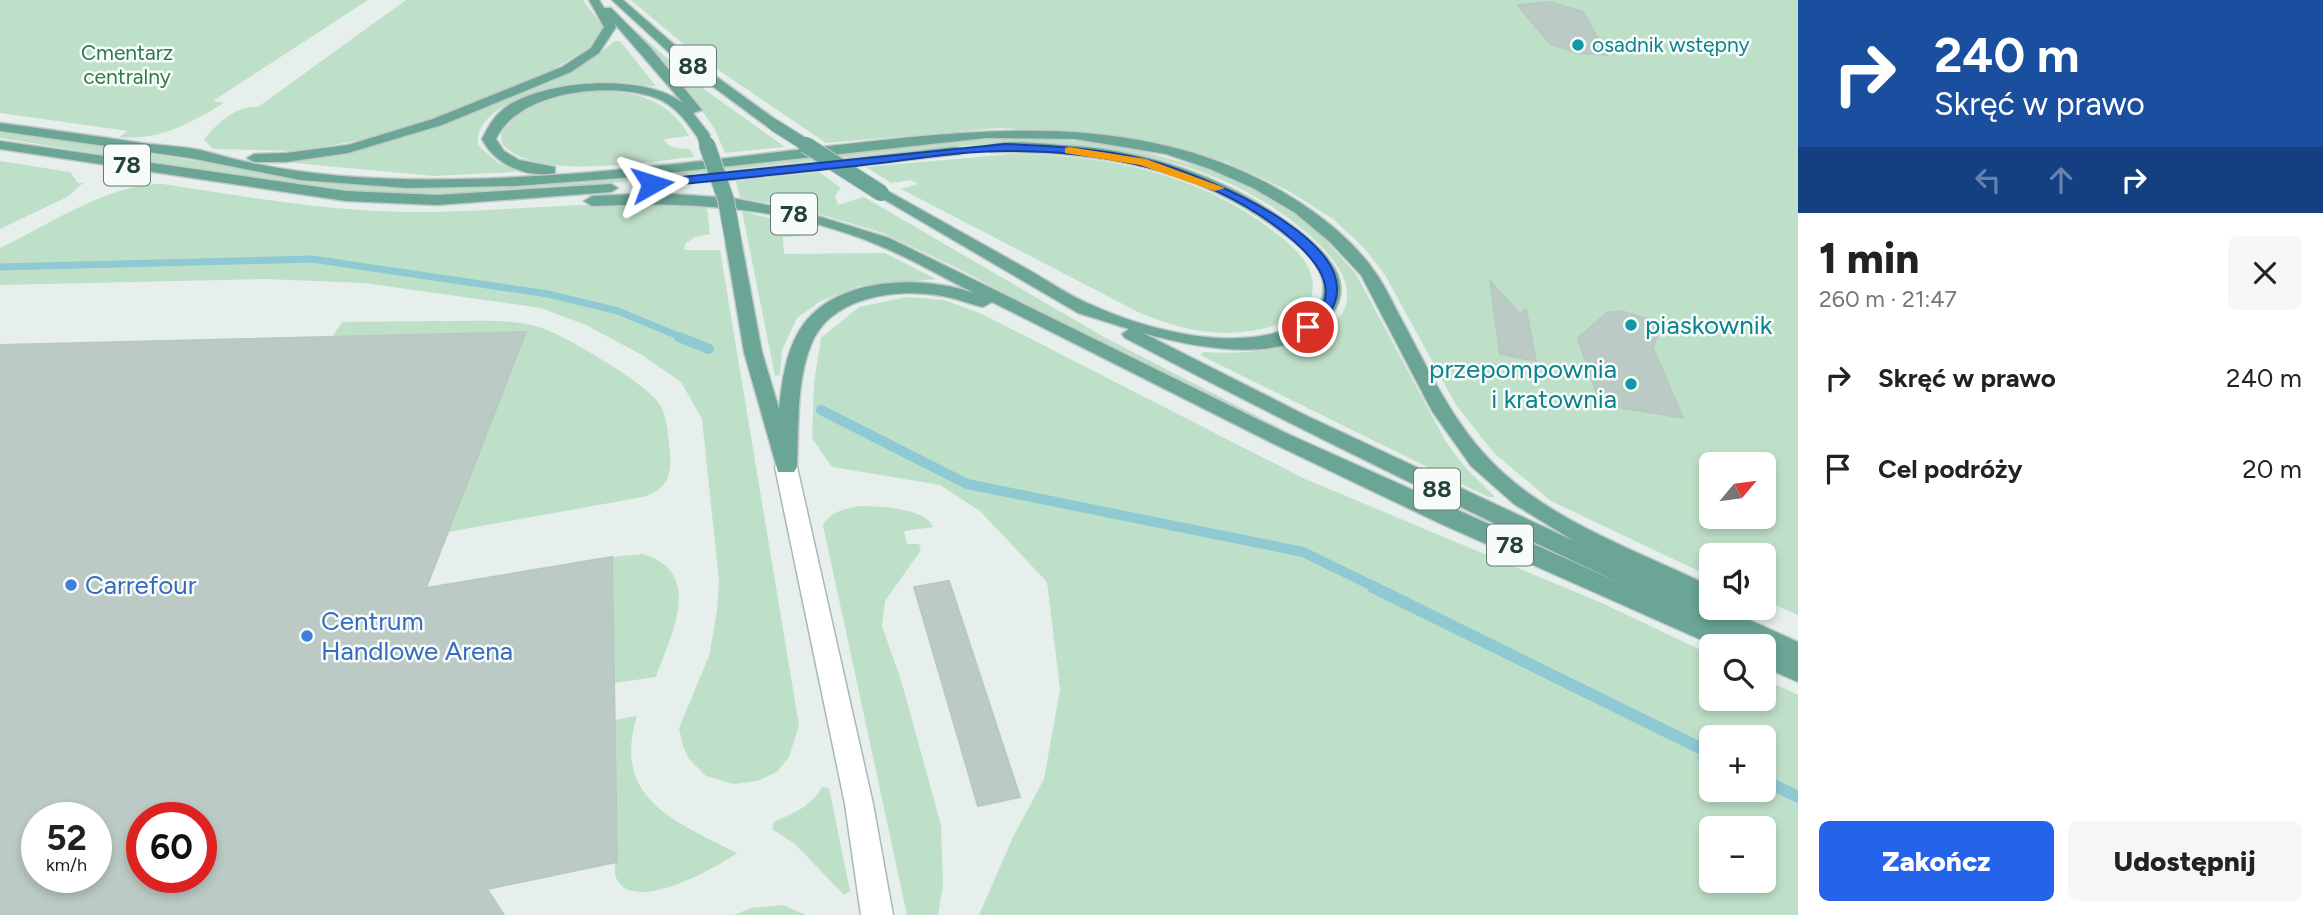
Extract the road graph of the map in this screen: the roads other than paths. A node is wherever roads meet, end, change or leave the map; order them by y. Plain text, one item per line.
1 (596, 0) edge
2 (617, 0) edge
3 (0, 127) edge
4 (703, 135) junction
5 (0, 145) edge
6 (195, 155) junction
7 (699, 164) junction
8 (436, 200) junction
9 (1084, 309) junction
10 (1120, 360) junction
11 (786, 467) junction
12 (1699, 591) edge
13 (1754, 620) edge
14 (1714, 634) edge
15 (1798, 643) edge
16 (1798, 653) edge
17 (1776, 661) edge
18 (1798, 670) edge
19 (877, 915) edge

1 - 4 main road
1 - 6 main road
2 - 9 main road, 88, bridge
3 - 6 main road, 78
4 - 7 main road
4 - 11 main road, bridge
5 - 8 main road, 78
6 - 7 main road, 78
7 - 12 main road, 78
8 - 9 main road
8 - 10 main road, 78
9 - 16 main road, 88
10 - 11 main road
10 - 14 main road, 78
11 - 19 street
13 - 15 main road
17 - 18 main road

